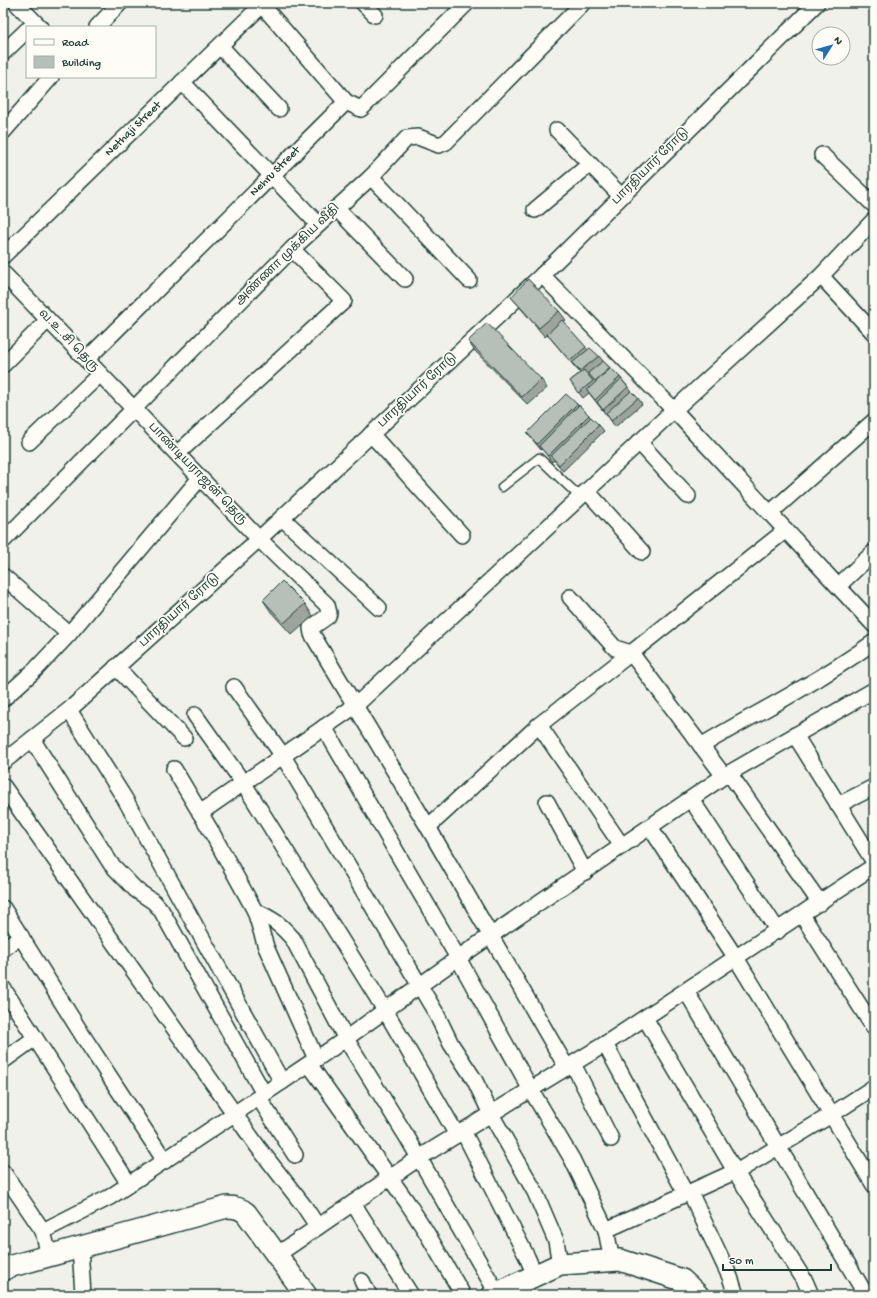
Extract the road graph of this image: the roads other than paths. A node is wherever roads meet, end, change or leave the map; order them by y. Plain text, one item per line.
1 (16, 3) edge
2 (120, 3) edge
3 (363, 3) edge
4 (467, 3) edge
5 (583, 3) edge
6 (817, 3) edge
7 (263, 4) edge
8 (375, 15) dead end
9 (33, 26) edge
10 (98, 26) edge
11 (26, 32) edge
12 (220, 46) junction
13 (3, 53) edge
14 (50, 78) edge
15 (182, 82) junction
16 (346, 102) junction
17 (279, 109) dead end
18 (557, 130) dead end
19 (3, 132) edge
20 (822, 155) dead end
21 (590, 164) junction
22 (272, 176) junction
23 (371, 177) junction
24 (621, 196) junction
25 (874, 205) edge
26 (336, 208) junction
27 (535, 210) dead end
28 (874, 220) edge
29 (318, 224) junction
30 (292, 249) junction
31 (3, 256) edge
32 (3, 273) edge
33 (542, 275) junction
34 (821, 276) junction
35 (405, 279) dead end
36 (469, 280) dead end
37 (48, 320) junction
38 (874, 333) edge
39 (86, 360) junction
40 (3, 365) edge
41 (100, 374) junction
42 (134, 409) junction
43 (674, 410) junction
44 (874, 422) edge
45 (371, 434) junction
46 (29, 442) dead end
47 (639, 442) junction
48 (178, 454) junction
49 (200, 478) junction
50 (502, 487) dead end
51 (584, 494) junction
52 (688, 496) dead end
53 (770, 513) junction
54 (282, 518) junction
55 (786, 530) junction
56 (462, 535) dead end
57 (259, 539) junction
58 (3, 541) edge
59 (642, 552) dead end
60 (874, 552) edge
61 (4, 578) edge
62 (838, 586) junction
63 (570, 597) dead end
64 (379, 608) dead end
65 (874, 625) edge
66 (69, 634) junction
67 (874, 642) edge
68 (631, 653) junction
69 (116, 667) junction
70 (234, 687) dead end
71 (874, 690) edge
72 (3, 699) edge
73 (355, 706) junction
74 (68, 710) junction
75 (195, 715) dead end
76 (539, 725) junction
77 (324, 727) junction
78 (795, 735) junction
79 (184, 738) dead end
80 (32, 739) junction
81 (701, 746) junction
82 (283, 756) junction
83 (3, 762) edge
84 (174, 769) dead end
85 (726, 775) junction
86 (244, 784) junction
87 (3, 786) edge
88 (874, 787) edge
89 (691, 799) junction
90 (547, 802) dead end
91 (838, 805) junction
92 (200, 813) junction
93 (428, 827) junction
94 (650, 827) junction
95 (622, 846) junction
96 (873, 870) edge
97 (585, 872) junction
98 (820, 903) junction
99 (3, 908) edge
100 (255, 911) junction
101 (802, 914) junction
102 (778, 931) junction
103 (21, 936) junction
104 (492, 936) junction
105 (3, 949) edge
106 (458, 958) junction
107 (736, 958) junction
108 (420, 986) junction
109 (3, 988) edge
110 (686, 991) junction
111 (385, 1010) junction
112 (645, 1018) junction
113 (874, 1028) edge
114 (35, 1038) junction
115 (346, 1039) junction
116 (605, 1044) junction
117 (3, 1061) edge
118 (312, 1062) junction
119 (570, 1066) junction
120 (282, 1082) junction
121 (874, 1087) edge
122 (531, 1090) junction
123 (261, 1096) junction
124 (234, 1114) junction
125 (491, 1114) junction
126 (831, 1115) junction
127 (460, 1133) junction
128 (611, 1139) dead end
129 (778, 1148) junction
130 (296, 1155) dead end
131 (419, 1158) junction
132 (165, 1161) junction
133 (3, 1172) edge
134 (736, 1172) junction
135 (391, 1178) junction
136 (129, 1184) junction
137 (874, 1185) edge
138 (688, 1193) junction
139 (354, 1203) junction
140 (318, 1227) junction
141 (606, 1230) junction
142 (46, 1243) junction
143 (80, 1247) junction
144 (284, 1250) junction
145 (558, 1252) junction
146 (611, 1254) junction
147 (528, 1260) junction
148 (3, 1270) edge
149 (362, 1281) dead end
150 (491, 1284) edge
151 (462, 1292) edge
152 (865, 1293) edge
153 (83, 1295) edge
154 (306, 1295) edge
155 (369, 1295) edge
156 (411, 1295) edge
157 (698, 1295) edge
158 (736, 1295) edge
159 (811, 1295) edge

1 - 9 street
2 - 10 street
3 - 8 street
4 - 16 street
5 - 23 street, அண்ணா முக்கிய வீதி
6 - 24 street, பாரதியார் ரோடு
7 - 12 street, Nethaji Street
7 - 16 street
11 - 13 street
12 - 15 street, Nethaji Street
12 - 17 street
14 - 19 street
15 - 22 street
15 - 31 street, Nethaji Street
16 - 22 street, Nehru Street
18 - 21 street
20 - 25 street
21 - 24 street
21 - 27 street
22 - 29 street
22 - 39 street, Nehru Street
23 - 26 street, அண்ணா முக்கிய வீதி
23 - 36 street
24 - 33 street, பாரதியார் ரோடு
26 - 29 street, அண்ணா முக்கிய வீதி
26 - 35 street
28 - 34 street
29 - 30 street, அண்ணா முக்கிய வீதி
30 - 42 street, அண்ணா முக்கிய வீதி
30 - 48 street
32 - 37 street, வ.உ.சி தெரு
33 - 43 street
33 - 45 street, பாரதியார் ரோடு
34 - 38 street
34 - 43 street
37 - 39 street, வ.உ.சி தெரு
37 - 40 street
39 - 41 street, வ.உ.சி தெரு
41 - 42 street, வ.உ.சி தெரு
41 - 46 street
42 - 48 street, பாண்டியராஜன் தெரு
42 - 58 street, அண்ணா முக்கிய வீதி
43 - 47 street
43 - 53 street
44 - 53 street
45 - 54 street, பாரதியார் ரோடு
45 - 56 street
47 - 51 street
47 - 52 street
48 - 49 street, பாண்டியராஜன் தெரு
49 - 57 street, பாண்டியராஜன் தெரு
49 - 66 street
50 - 51 lane
51 - 59 street
51 - 73 street
53 - 55 street
54 - 57 street, பாரதியார் ரோடு
54 - 64 street
55 - 62 street
55 - 68 street
57 - 69 street, பாரதியார் ரோடு
57 - 73 street, பாண்டியராஜன் தெரு
60 - 62 street
61 - 66 street
62 - 65 street
63 - 68 street
66 - 72 street
67 - 81 street
68 - 76 street
68 - 81 street
69 - 74 street, பாரதியார் ரோடு
69 - 79 street
70 - 82 street
71 - 78 street
73 - 77 street
73 - 93 street
74 - 80 street, பாரதியார் ரோடு
74 - 120 street
75 - 86 street
76 - 93 street
76 - 95 street
77 - 82 street
77 - 106 street
78 - 85 street
78 - 91 street
80 - 83 street, பாரதியார் ரோடு
80 - 123 street
81 - 85 street
82 - 86 street
82 - 108 street
84 - 92 street
85 - 89 street
85 - 98 street
86 - 92 street
86 - 111 street
87 - 124 street
88 - 91 street
89 - 94 street
89 - 102 street
90 - 97 street
91 - 96 street
92 - 100 street
93 - 104 street
94 - 95 street
94 - 107 street
95 - 97 street
96 - 98 street
97 - 104 street
98 - 101 street
99 - 103 street
100 - 115 street
100 - 118 street
101 - 102 street
101 - 113 street
102 - 107 street
103 - 105 street
103 - 132 street
104 - 106 street
104 - 119 street
106 - 108 street
106 - 122 street
107 - 110 street
107 - 126 street
108 - 111 street
108 - 125 street
109 - 114 street
110 - 112 street
110 - 129 street
111 - 115 street
111 - 127 street
112 - 116 street
112 - 134 street
114 - 117 street
114 - 136 street
115 - 118 street
115 - 131 street
116 - 119 street
116 - 138 street
118 - 120 street
118 - 135 street
119 - 122 street
119 - 128 street
120 - 123 street
121 - 126 street
122 - 125 street
122 - 141 street
123 - 124 street
123 - 130 street
124 - 132 street
124 - 140 street
125 - 127 street
125 - 145 street
126 - 129 street
126 - 137 street
127 - 131 street
127 - 147 street
129 - 134 street
129 - 152 street
131 - 135 street
131 - 150 street
132 - 136 street
133 - 142 street
134 - 138 street
134 - 159 street
135 - 139 street
135 - 151 street
136 - 142 street
138 - 141 street
138 - 158 street
139 - 140 street
139 - 156 street
140 - 144 street
141 - 146 street
142 - 143 street
142 - 148 street
143 - 144 street
143 - 153 street
144 - 154 street
145 - 146 street
145 - 147 street
146 - 157 street
147 - 150 street
149 - 155 street

